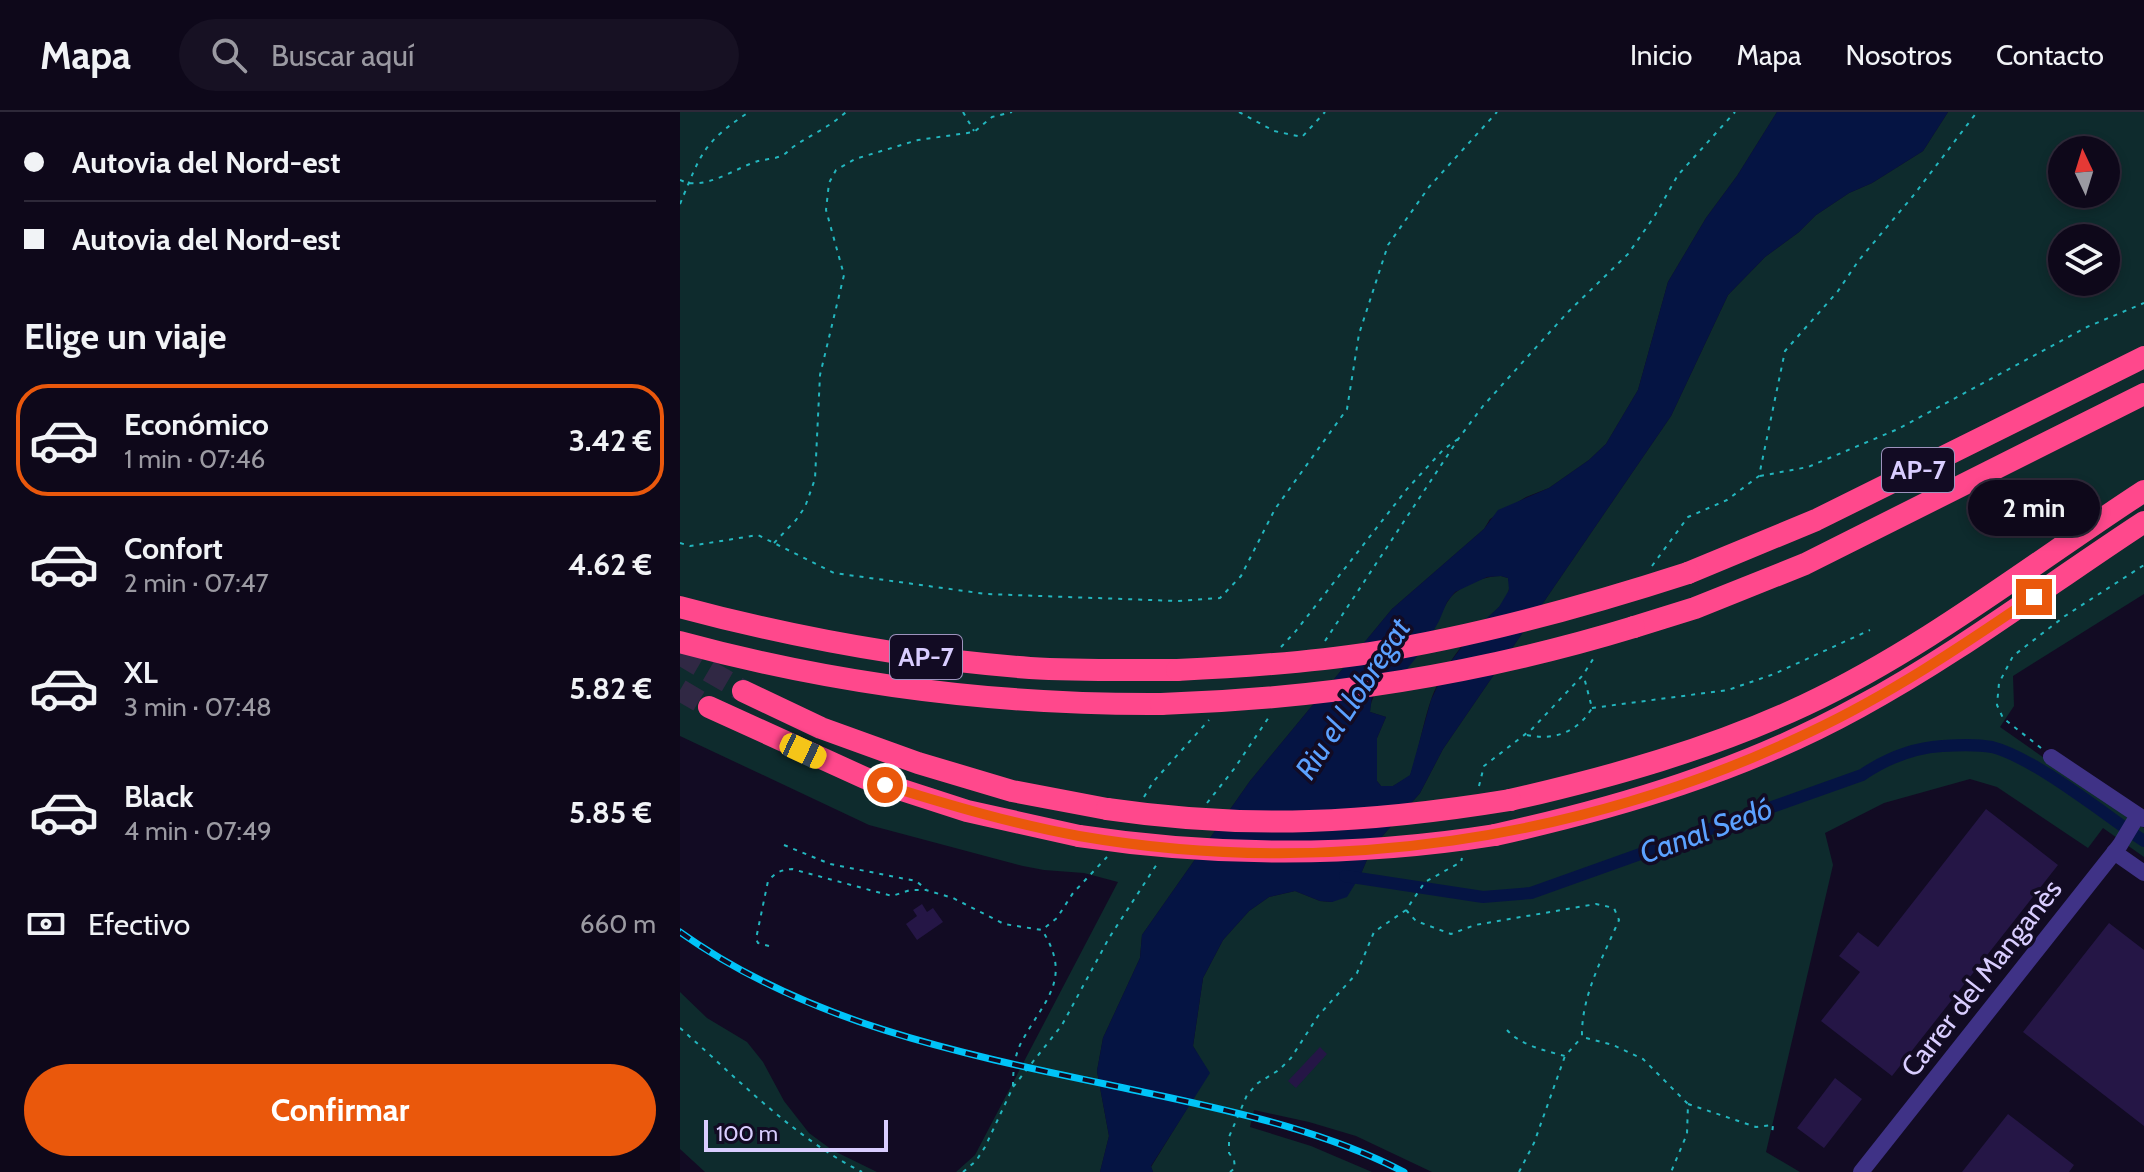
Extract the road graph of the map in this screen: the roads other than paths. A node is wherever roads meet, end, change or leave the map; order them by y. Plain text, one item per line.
1 (2144, 357) edge
2 (2144, 394) edge
3 (2144, 491) edge
4 (2144, 522) edge
5 (680, 607) edge
6 (680, 642) edge
7 (743, 691) tunnel mouth
8 (709, 707) tunnel mouth
9 (2051, 757) road end
10 (2138, 819) edge
11 (2117, 848) junction
12 (2144, 873) edge
13 (1861, 1172) edge

1 - 5 highway, AP-7, bridge
2 - 6 highway, AP-7, bridge
3 - 7 highway, bridge
4 - 8 highway, bridge
9 - 10 street
10 - 11 street, Carrer del Manganès
11 - 12 street
11 - 13 street, Carrer del Manganès

